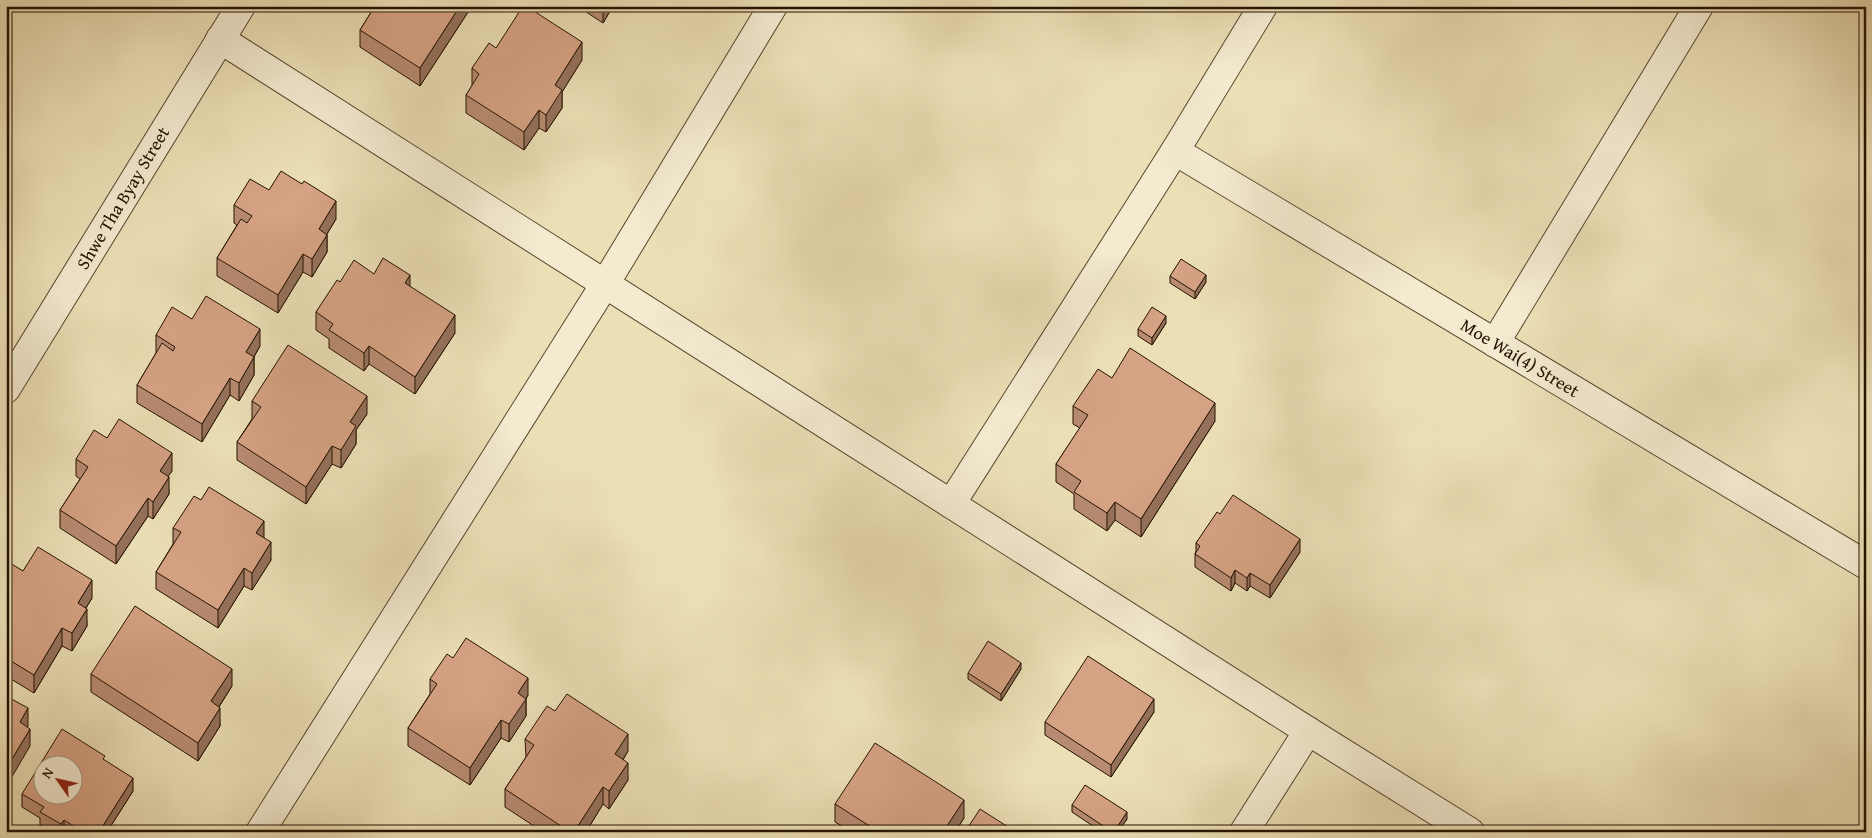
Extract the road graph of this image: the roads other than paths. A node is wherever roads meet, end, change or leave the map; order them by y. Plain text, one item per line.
1 (241, 6) edge
2 (773, 6) edge
3 (1263, 6) edge
4 (1699, 6) edge
5 (220, 39) junction
6 (1175, 151) junction
7 (606, 284) junction
8 (1495, 343) junction
9 (6, 389) edge
10 (951, 504) junction
11 (1866, 565) edge
12 (1308, 731) junction
13 (260, 832) edge
14 (1244, 832) edge
15 (1470, 832) edge

1 - 5 street, Shwe Tha Byay Street
2 - 7 street
3 - 6 street
4 - 8 street
5 - 7 street
5 - 9 street, Shwe Tha Byay Street
6 - 8 street, Moe Wai(4) Street
6 - 10 street
7 - 10 street
7 - 13 street
8 - 11 street, Moe Wai(4) Street
10 - 12 street
12 - 14 street
12 - 15 street

